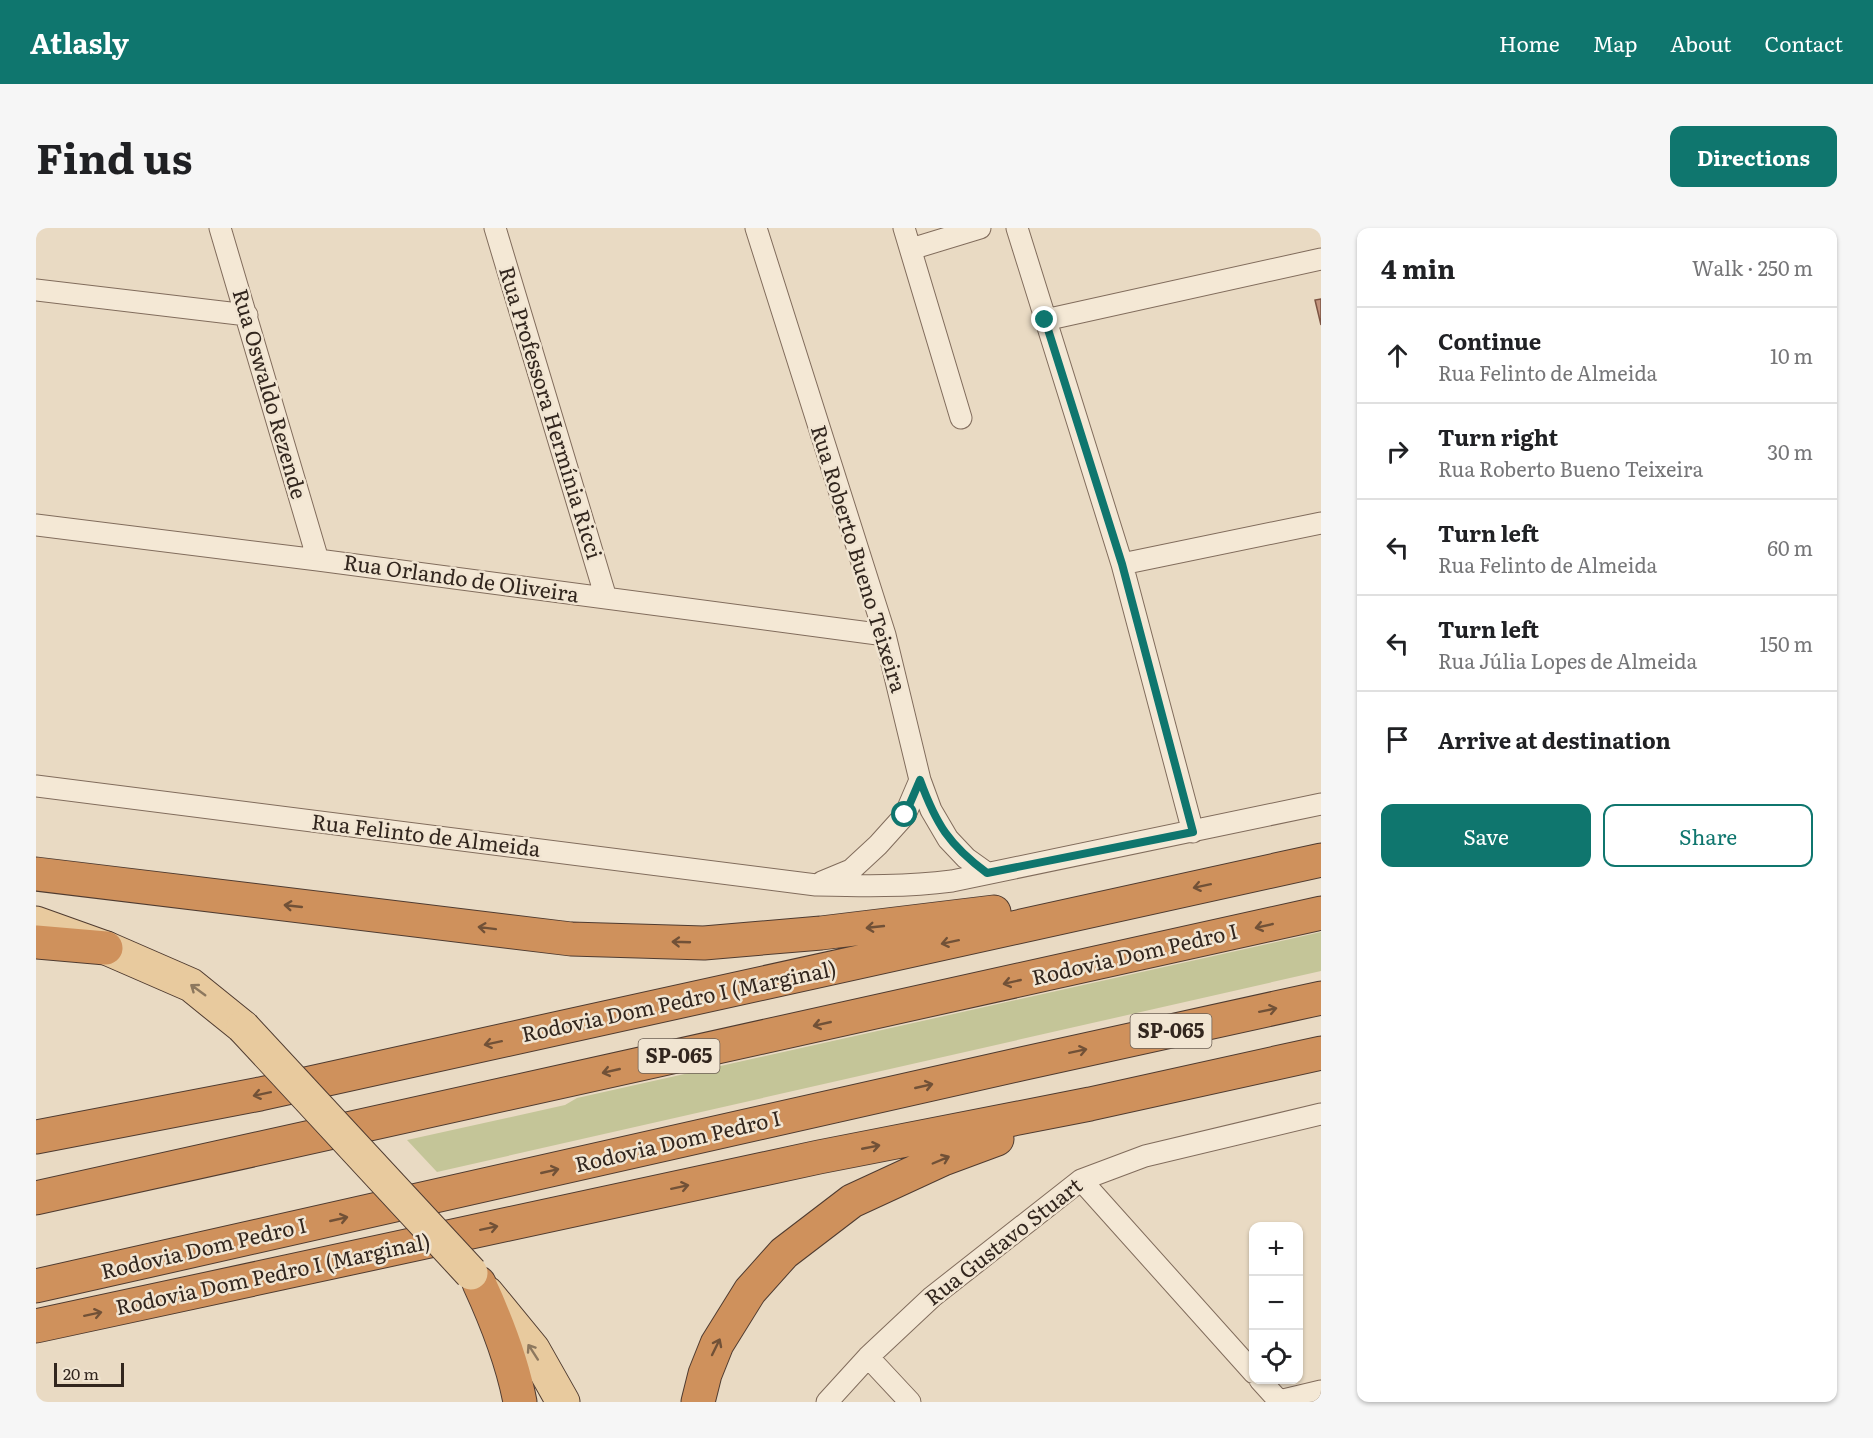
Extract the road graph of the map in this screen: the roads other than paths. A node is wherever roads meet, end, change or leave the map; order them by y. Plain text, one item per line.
1 (220, 228) edge
2 (495, 228) edge
3 (756, 228) edge
4 (903, 228) edge
5 (980, 228) edge
6 (1017, 228) edge
7 (911, 249) junction
8 (1321, 260) edge
9 (36, 290) edge
10 (247, 315) junction
11 (1045, 320) junction
12 (961, 418) dead end
13 (1321, 523) edge
14 (36, 525) edge
15 (318, 560) junction
16 (1122, 564) junction
17 (606, 598) junction
18 (885, 635) junction
19 (920, 780) junction
20 (36, 786) edge
21 (1321, 804) edge
22 (1193, 832) junction
23 (1321, 860) edge
24 (987, 873) junction
25 (36, 874) edge
26 (816, 885) junction
27 (1142, 899) junction
28 (1321, 913) edge
29 (36, 923) edge
30 (36, 942) edge
31 (106, 948) junction
32 (1321, 999) edge
33 (1321, 1053) edge
34 (1090, 1104) junction
35 (1321, 1114) edge
36 (36, 1137) edge
37 (1081, 1180) junction
38 (36, 1198) edge
39 (475, 1278) junction
40 (36, 1286) edge
41 (36, 1326) edge
42 (868, 1357) junction
43 (1249, 1367) edge
44 (1264, 1384) edge
45 (1321, 1391) edge
46 (520, 1402) edge
47 (563, 1402) edge
48 (698, 1402) edge
49 (826, 1402) edge
50 (910, 1402) edge
51 (1280, 1402) edge

1 - 10 street, Rua Oswaldo Rezende
2 - 17 street, Rua Professora Hermínia Ricci
3 - 18 street, Rua Roberto Bueno Teixeira
4 - 7 street
5 - 7 street
6 - 11 street
7 - 12 street
8 - 11 street
9 - 10 street
10 - 15 street, Rua Oswaldo Rezende
11 - 16 street
13 - 16 street
14 - 15 street, Rua Orlando de Oliveira
15 - 17 street, Rua Orlando de Oliveira
16 - 22 street
17 - 18 street, Rua Orlando de Oliveira
18 - 19 street, Rua Roberto Bueno Teixeira
19 - 24 street, Rua Roberto Bueno Teixeira
19 - 26 street
20 - 26 street, Rua Felinto de Almeida
21 - 22 street, Rua Felinto de Almeida
22 - 24 street, Rua Felinto de Almeida
23 -> 27 highway, Rodovia Dom Pedro I (Marginal) / SP-065
24 - 26 street, Rua Felinto de Almeida
27 -> 25 highway
27 -> 36 highway, Rodovia Dom Pedro I (Marginal) / SP-065
28 -> 38 highway, Rodovia Dom Pedro I / SP-065
29 - 31 main road
30 - 31 highway
39 -> 31 main road, bridge
40 -> 32 highway, Rodovia Dom Pedro I / SP-065
33 - 34 highway, Rodovia Dom Pedro I (Marginal) / SP-065
41 -> 34 highway, Rodovia Dom Pedro I (Marginal) / SP-065
48 -> 34 highway
35 - 37 street, Rua Gustavo Stuart
37 - 42 street, Rua Gustavo Stuart
37 - 43 street
39 - 46 highway
47 -> 39 main road
42 - 49 street, Rua Gustavo Stuart
42 - 50 street
44 - 51 street
45 - 51 street

